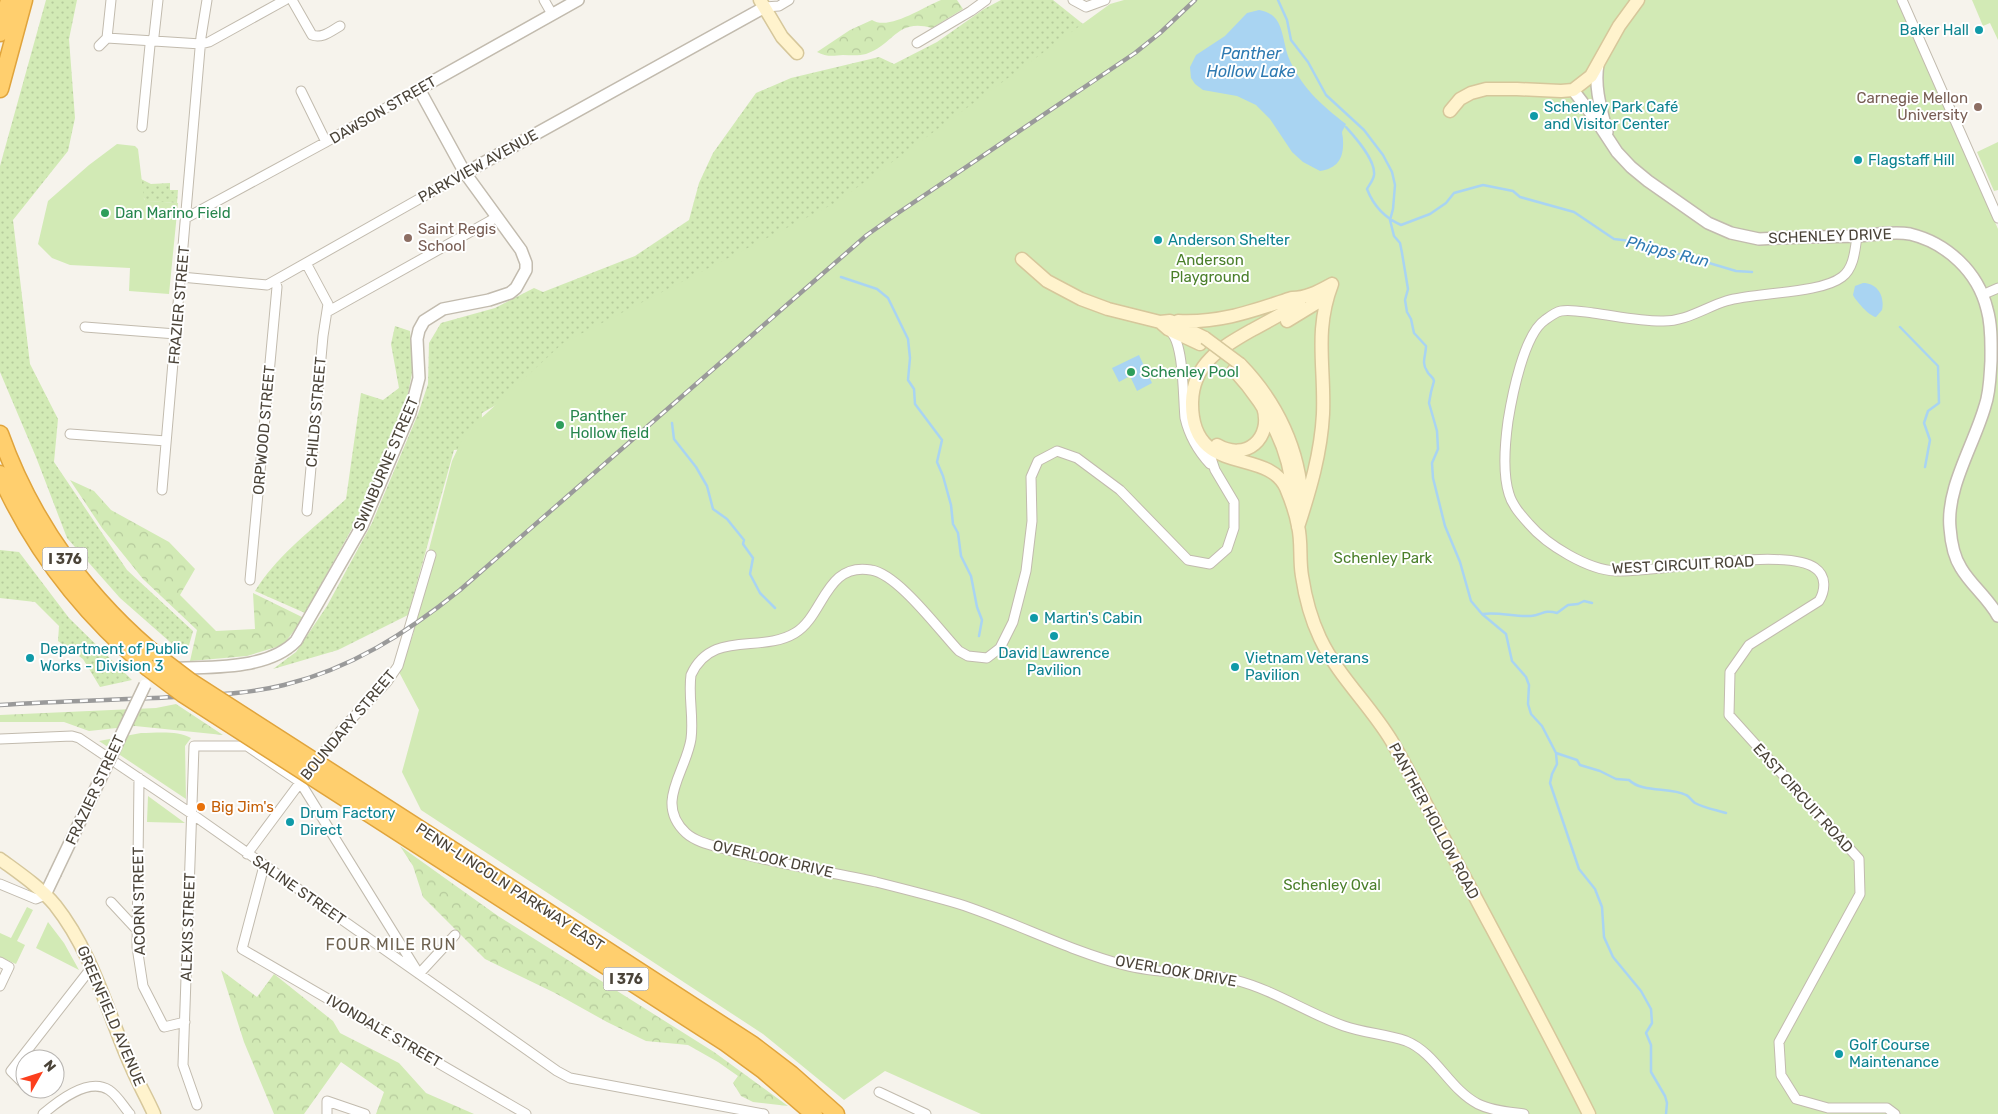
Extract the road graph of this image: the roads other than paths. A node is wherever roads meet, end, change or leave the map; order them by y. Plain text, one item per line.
1 (9, 0) edge
2 (26, 0) edge
3 (111, 0) edge
4 (158, 0) edge
5 (207, 0) edge
6 (285, 0) edge
7 (292, 0) edge
8 (544, 0) edge
9 (578, 0) edge
10 (789, 0) edge
11 (986, 0) edge
12 (1073, 0) edge
13 (1105, 0) edge
14 (1638, 0) edge
15 (1902, 0) edge
16 (766, 2) edge
17 (552, 14) junction
18 (340, 26) dead end
19 (0, 33) edge
20 (107, 38) junction
21 (152, 41) junction
22 (917, 43) dead end
23 (201, 44) junction
24 (99, 46) dead end
25 (796, 53) dead end
26 (1599, 62) junction
27 (0, 89) edge
28 (419, 89) junction
29 (1572, 90) junction
30 (301, 91) dead end
31 (1450, 111) dead end
32 (142, 127) dead end
33 (326, 142) junction
34 (1611, 143) junction
35 (465, 173) junction
36 (497, 217) junction
37 (186, 218) junction
38 (1998, 218) edge
39 (1857, 236) junction
40 (1022, 259) dead end
41 (306, 263) junction
42 (181, 278) junction
43 (275, 281) junction
44 (1998, 288) edge
45 (1982, 295) junction
46 (1305, 304) junction
47 (327, 312) junction
48 (1166, 324) junction
49 (85, 326) dead end
50 (1321, 326) junction
51 (176, 334) junction
52 (1237, 367) junction
53 (1263, 407) junction
54 (0, 434) edge
55 (70, 434) dead end
56 (166, 441) junction
57 (1207, 446) junction
58 (1215, 470) junction
59 (0, 474) edge
60 (162, 490) dead end
61 (306, 511) dead end
62 (1298, 512) junction
63 (431, 555) dead end
64 (250, 580) dead end
65 (1819, 601) joint
66 (1998, 616) edge
67 (145, 685) joint
68 (0, 739) edge
69 (139, 778) junction
70 (300, 782) junction
71 (192, 814) junction
72 (247, 854) junction
73 (0, 859) edge
74 (453, 859) junction
75 (264, 866) junction
76 (0, 884) edge
77 (45, 894) junction
78 (111, 902) dead end
79 (137, 930) junction
80 (455, 935) dead end
81 (0, 962) edge
82 (92, 966) junction
83 (419, 974) junction
84 (0, 986) edge
85 (185, 1022) junction
86 (27, 1049) edge
87 (879, 1092) dead end
88 (804, 1094) junction
89 (197, 1105) dead end
90 (914, 1111) edge
91 (43, 1114) edge
92 (130, 1114) edge
93 (154, 1114) edge
94 (326, 1114) edge
95 (365, 1114) edge
96 (526, 1114) edge
97 (764, 1114) edge
98 (814, 1114) edge
99 (836, 1114) edge
100 (926, 1114) edge
101 (1524, 1114) edge
102 (1589, 1114) edge
103 (1895, 1114) edge

1 - 19 highway
2 - 27 highway
3 - 20 street
4 - 21 street
5 - 23 street, FRAZIER STREET
6 - 23 street
7 - 18 street
8 - 17 street
9 - 17 street, DAWSON STREET
10 - 16 street, PARKVIEW AVENUE
11 - 22 street
12 - 13 street
14 - 26 main road, SCHENLEY DRIVE
15 - 38 street
16 - 25 main road
16 - 35 street, PARKVIEW AVENUE
17 - 28 street, DAWSON STREET
20 - 21 street
20 - 24 street
21 - 23 street
21 - 32 street
23 - 37 street, FRAZIER STREET
26 - 29 main road, SCHENLEY DRIVE
26 - 34 street, SCHENLEY DRIVE
28 - 33 street, DAWSON STREET
28 - 35 street, SWINBURNE STREET
29 - 31 main road
29 - 34 street, SCHENLEY DRIVE
30 - 33 street
33 - 37 street, DAWSON STREET
34 - 39 street, SCHENLEY DRIVE
35 - 36 street, SWINBURNE STREET
35 - 41 street, PARKVIEW AVENUE
36 - 47 street
36 - 67 street, SWINBURNE STREET
37 - 42 street, FRAZIER STREET
39 - 45 street, SCHENLEY DRIVE
39 - 65 street, WEST CIRCUIT ROAD
40 - 48 main road
41 - 43 street, PARKVIEW AVENUE
41 - 47 street, CHILDS STREET
42 - 43 street, PARKVIEW AVENUE
42 - 51 street, FRAZIER STREET
43 - 64 street, ORPWOOD STREET
44 - 45 street
45 - 66 street, SCHENLEY DRIVE
46 - 48 main road
46 - 50 main road
46 - 50 main road
46 - 53 main road
46 - 57 main road
47 - 61 street, CHILDS STREET
48 - 52 main road
48 - 58 street, OVERLOOK DRIVE
49 - 51 street
50 - 62 main road
51 - 56 street, FRAZIER STREET
52 - 53 main road
52 - 62 main road
53 - 62 main road
54 - 74 highway, PENN-LINCOLN PARKWAY EAST / I 376, bridge
55 - 56 street
56 - 60 street, FRAZIER STREET
57 - 58 street, OVERLOOK DRIVE
57 - 62 main road
58 - 101 street, OVERLOOK DRIVE
59 - 74 highway, PENN-LINCOLN PARKWAY EAST / I 376, bridge
62 - 102 main road, PANTHER HOLLOW ROAD
63 - 70 street, BOUNDARY STREET
65 - 103 street, EAST CIRCUIT ROAD
67 - 77 street, FRAZIER STREET, bridge
68 - 69 street, SALINE STREET
69 - 71 street, SALINE STREET
69 - 79 street, ACORN STREET
70 - 71 street, ALEXIS STREET
70 - 72 street, BOUNDARY STREET
70 - 83 street
71 - 72 street, SALINE STREET
71 - 85 street, ALEXIS STREET
72 - 75 street, SALINE STREET
73 - 77 main road, GREENFIELD AVENUE
74 - 88 highway, PENN-LINCOLN PARKWAY EAST / I 376
75 - 83 street, SALINE STREET
75 - 96 street, IVONDALE STREET
76 - 77 street
77 - 82 main road, GREENFIELD AVENUE
78 - 79 street
79 - 85 street, ACORN STREET
80 - 83 street
81 - 84 street
82 - 86 street
82 - 93 main road, GREENFIELD AVENUE
83 - 97 street, SALINE STREET
85 - 89 street, ALEXIS STREET
87 - 90 street
88 - 98 highway, PENN-LINCOLN PARKWAY EAST / I 376
88 - 99 highway, PENN-LINCOLN PARKWAY EAST / I 376
90 - 100 street
91 - 92 street
94 - 95 street

